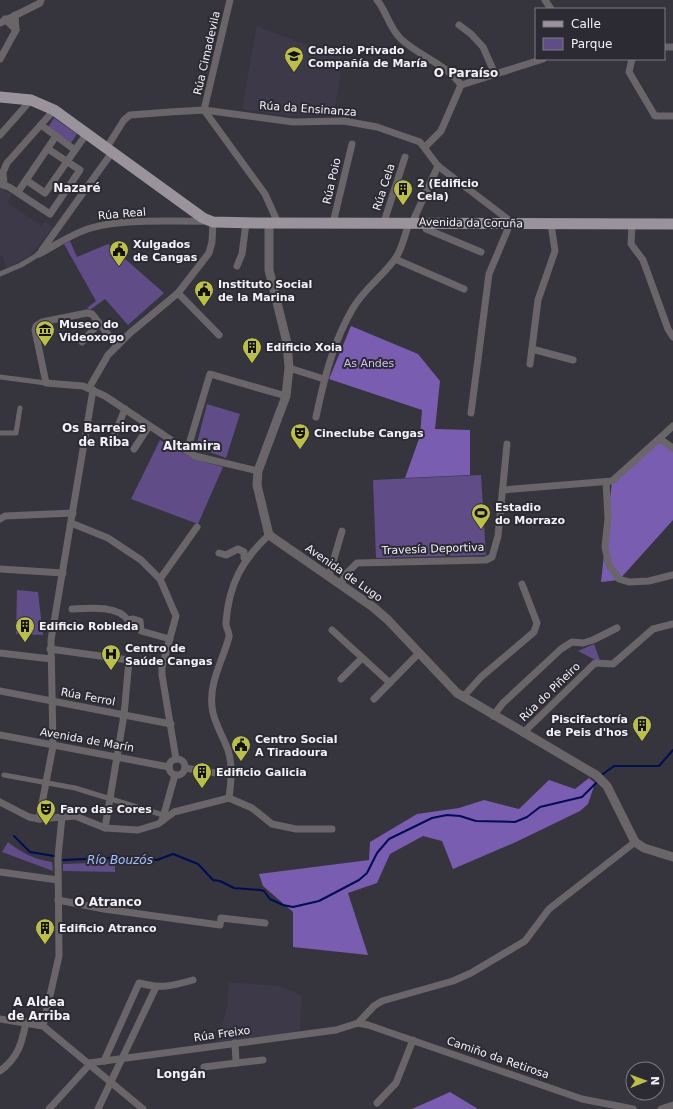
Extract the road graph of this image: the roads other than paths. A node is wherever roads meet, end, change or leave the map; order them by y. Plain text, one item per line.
1 (41, 0) edge
2 (230, 0) edge
3 (376, 0) edge
4 (15, 15) junction
5 (3, 21) edge
6 (459, 25) dead end
7 (15, 32) junction
8 (0, 59) edge
9 (540, 60) edge
10 (632, 60) edge
11 (495, 74) junction
12 (460, 85) junction
13 (0, 97) edge
14 (31, 100) junction
15 (54, 110) junction
16 (204, 110) junction
17 (673, 116) edge
18 (40, 125) junction
19 (87, 133) junction
20 (0, 135) edge
21 (56, 136) junction
22 (352, 144) dead end
23 (425, 147) junction
24 (48, 149) junction
25 (110, 149) junction
26 (75, 150) junction
27 (405, 157) dead end
28 (67, 162) junction
29 (438, 166) junction
30 (26, 180) junction
31 (2, 185) edge
32 (18, 192) junction
33 (45, 194) junction
34 (36, 205) junction
35 (211, 222) junction
36 (384, 222) junction
37 (246, 223) junction
38 (274, 223) junction
39 (333, 223) junction
40 (410, 223) junction
41 (426, 223) junction
42 (512, 224) junction
43 (551, 224) junction
44 (632, 224) junction
45 (673, 224) edge
46 (481, 252) dead end
47 (39, 254) junction
48 (395, 259) junction
49 (237, 266) dead end
50 (0, 274) edge
51 (464, 289) dead end
52 (178, 293) junction
53 (99, 323) junction
54 (218, 335) dead end
55 (673, 337) edge
56 (82, 342) dead end
57 (117, 346) junction
58 (532, 349) junction
59 (572, 360) dead end
60 (530, 364) dead end
61 (289, 368) junction
62 (0, 378) edge
63 (324, 379) junction
64 (46, 383) junction
65 (91, 389) junction
66 (286, 396) junction
67 (20, 408) dead end
68 (125, 409) junction
69 (471, 413) dead end
70 (316, 417) dead end
71 (149, 426) junction
72 (673, 426) edge
73 (0, 433) edge
74 (660, 438) junction
75 (111, 443) dead end
76 (507, 444) dead end
77 (673, 448) edge
78 (134, 449) dead end
79 (187, 451) junction
80 (258, 471) junction
81 (606, 482) junction
82 (503, 490) junction
83 (73, 513) junction
84 (0, 519) edge
85 (72, 523) junction
86 (197, 527) dead end
87 (342, 531) dead end
88 (269, 535) junction
89 (218, 553) dead end
90 (246, 560) junction
91 (0, 569) edge
92 (63, 573) junction
93 (673, 575) edge
94 (329, 576) junction
95 (160, 579) junction
96 (341, 583) junction
97 (522, 584) dead end
98 (72, 609) dead end
99 (673, 624) edge
100 (618, 628) dead end
101 (332, 630) dead end
102 (170, 639) junction
103 (50, 649) junction
104 (0, 653) edge
105 (419, 653) junction
106 (362, 658) junction
107 (50, 659) junction
108 (341, 679) dead end
109 (390, 683) junction
110 (0, 691) edge
111 (463, 697) junction
112 (374, 699) dead end
113 (53, 701) junction
114 (124, 715) junction
115 (493, 716) junction
116 (171, 724) junction
117 (523, 733) junction
118 (0, 735) edge
119 (53, 746) junction
120 (118, 757) junction
121 (176, 759) junction
122 (169, 767) junction
123 (185, 768) junction
124 (232, 773) junction
125 (4, 775) dead end
126 (176, 775) junction
127 (46, 782) junction
128 (229, 798) junction
129 (110, 800) junction
130 (0, 802) edge
131 (62, 817) junction
132 (163, 818) junction
133 (39, 819) junction
134 (106, 828) junction
135 (332, 829) dead end
136 (635, 842) junction
137 (673, 857) edge
138 (0, 872) edge
139 (58, 880) junction
140 (58, 900) junction
141 (264, 923) dead end
142 (193, 980) dead end
143 (156, 987) junction
144 (0, 1018) edge
145 (26, 1022) junction
146 (358, 1023) junction
147 (43, 1026) junction
148 (413, 1040) junction
149 (235, 1043) junction
150 (122, 1059) junction
151 (263, 1060) dead end
152 (104, 1061) junction
153 (90, 1063) junction
154 (236, 1063) junction
155 (204, 1067) dead end
156 (0, 1071) edge
157 (111, 1082) junction
158 (377, 1103) dead end
159 (673, 1105) edge
160 (49, 1109) edge
161 (98, 1109) edge
162 (142, 1109) edge
163 (633, 1109) edge
164 (661, 1109) edge

1 - 4 street
2 - 16 street, Rúa Cimadevila
3 - 12 street
4 - 5 street
4 - 7 street
5 - 7 street
6 - 11 street
7 - 8 street
9 - 11 street
10 - 17 street
11 - 12 street
12 - 23 street
13 - 14 main road
14 - 15 main road
14 - 20 street
15 - 18 street
15 - 19 main road
16 - 23 street, Rúa da Ensinanza
16 - 25 street, Rúa da Ensinanza
16 - 38 street
18 - 21 street
18 - 31 street
19 - 25 main road
19 - 26 street
21 - 24 street
21 - 26 street
22 - 39 street, Rúa Poio
23 - 29 street, Rúa da Ensinanza
24 - 28 street
24 - 30 street
25 - 35 main road
25 - 47 street, Rúa da Ensinanza
26 - 28 street
27 - 36 street, Rúa Cela
28 - 33 street
28 - 34 street
29 - 40 street
29 - 42 street, Rúa da Ensinanza
30 - 32 street
30 - 33 street
31 - 32 street
32 - 34 street
33 - 34 street
35 - 37 main road, Avenida da Coruña
35 - 47 street, Rúa Real
35 - 52 street
36 - 39 main road, Avenida da Coruña
36 - 40 main road, Avenida da Coruña
37 - 38 main road, Avenida da Coruña
37 - 49 street
38 - 39 main road, Avenida da Coruña
38 - 61 street
40 - 41 main road, Avenida da Coruña
40 - 48 street
41 - 42 main road, Avenida da Coruña
41 - 46 street
42 - 43 main road, Avenida da Coruña
42 - 69 street
43 - 44 main road, Avenida da Coruña
43 - 58 street
44 - 45 main road, Avenida da Coruña
44 - 55 street
47 - 50 street, Rúa Real
48 - 51 street
48 - 63 street
52 - 54 street
52 - 57 street
53 - 56 street
53 - 57 street
53 - 64 street
57 - 65 street
58 - 59 street
58 - 60 street
61 - 63 street
61 - 66 street
62 - 64 street
63 - 70 street
64 - 65 street
65 - 68 street
65 - 83 street
66 - 79 street
66 - 80 street
67 - 73 street
68 - 71 street
68 - 75 street
71 - 78 street
71 - 79 street
72 - 74 street
74 - 77 street
74 - 81 street
76 - 82 street, Travesía Deportiva
79 - 80 street
80 - 88 street
81 - 82 street
81 - 93 street
82 - 96 street, Travesía Deportiva
83 - 84 street
83 - 85 street
85 - 92 street
85 - 95 street
86 - 95 street
87 - 94 street
88 - 90 street
88 - 94 street, Avenida de Lugo
89 - 90 street
90 - 124 street
91 - 92 street
92 - 103 street
94 - 96 street, Avenida de Lugo
95 - 102 street
96 - 105 street, Avenida de Lugo
97 - 111 street
98 - 102 street
99 - 117 street, Rúa do Piñeiro
100 - 115 street
101 - 106 street
102 - 116 street
103 - 107 street
103 - 114 street
104 - 107 street
105 - 109 street
105 - 111 street, Avenida de Lugo
106 - 108 street
106 - 109 street
107 - 113 street
109 - 112 street
110 - 113 street, Rúa Ferrol
111 - 115 street, Avenida de Lugo
113 - 114 street, Rúa Ferrol
113 - 119 street
114 - 116 street, Rúa Ferrol
114 - 120 street
115 - 117 street, Avenida de Lugo
116 - 121 street
117 - 136 street, Avenida de Lugo
118 - 119 street, Avenida de Marín
119 - 120 street, Avenida de Marín
119 - 127 street
120 - 122 street, Avenida de Marín
120 - 129 street
121 - 122 street
121 - 123 street
122 - 126 street
123 - 124 street
123 - 126 street
124 - 128 street
125 - 127 street
126 - 132 street
127 - 129 street
127 - 133 street
128 - 132 street
128 - 135 street
129 - 132 street
129 - 134 street
130 - 133 street
131 - 133 street
131 - 134 street
131 - 139 street
132 - 134 street
136 - 137 street
136 - 146 street
138 - 139 street
139 - 140 street
140 - 141 street
140 - 147 street
142 - 143 street
143 - 150 street
143 - 152 street
144 - 145 street
145 - 147 street
145 - 156 street
146 - 148 street, Camiño da Retirosa
146 - 149 street, Rúa Freixo
147 - 153 street
148 - 158 street
148 - 163 street, Camiño da Retirosa
149 - 150 street, Rúa Freixo
149 - 154 street
150 - 152 street, Rúa Freixo
150 - 157 street
151 - 154 street
152 - 153 street, Rúa Freixo
153 - 157 street
153 - 160 street
154 - 155 street
157 - 161 street
157 - 162 street
159 - 164 street

